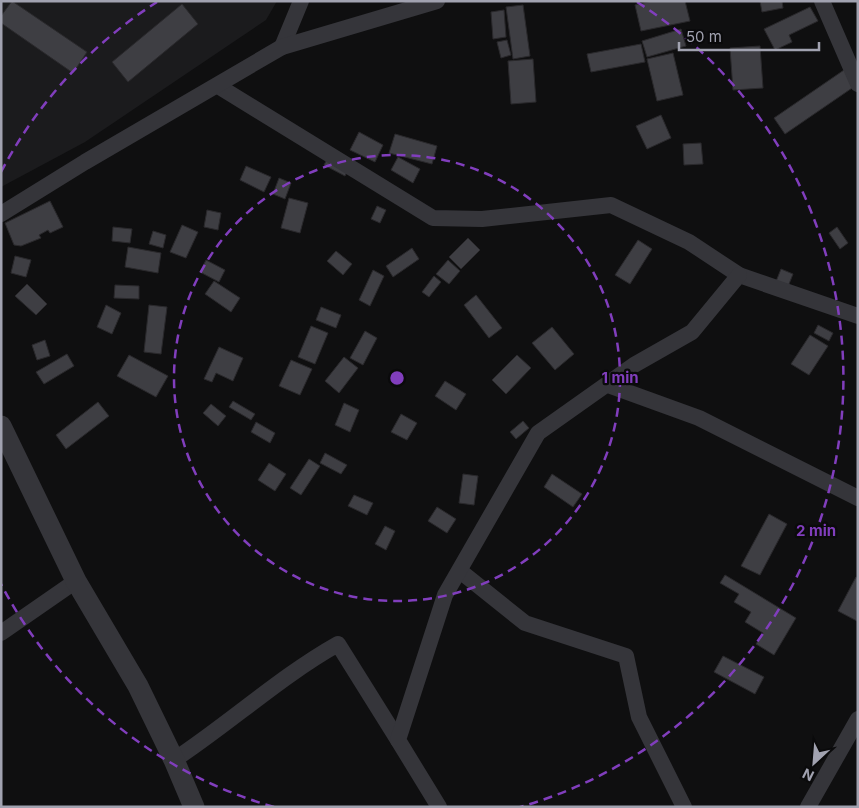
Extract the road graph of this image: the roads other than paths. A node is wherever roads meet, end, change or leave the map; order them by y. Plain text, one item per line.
1 (301, 1) edge
2 (437, 1) edge
3 (822, 1) edge
4 (282, 47) junction
5 (858, 84) edge
6 (218, 86) junction
7 (1, 214) edge
8 (740, 275) junction
9 (858, 316) edge
10 (608, 385) junction
11 (1, 426) edge
12 (858, 498) edge
13 (460, 571) junction
14 (76, 581) junction
15 (1, 634) edge
16 (858, 719) edge
17 (398, 740) junction
18 (174, 760) junction
19 (194, 807) edge
20 (439, 807) edge
21 (684, 807) edge
22 (808, 807) edge

1 - 4 street
2 - 4 street
3 - 5 street
4 - 6 street
6 - 7 street
6 - 8 street
8 - 9 street
8 - 10 street
10 - 12 street
10 - 13 street
11 - 14 street
13 - 17 street
13 - 21 street
14 - 15 street
14 - 18 street
16 - 22 street
17 - 18 street
17 - 20 street
18 - 19 street

